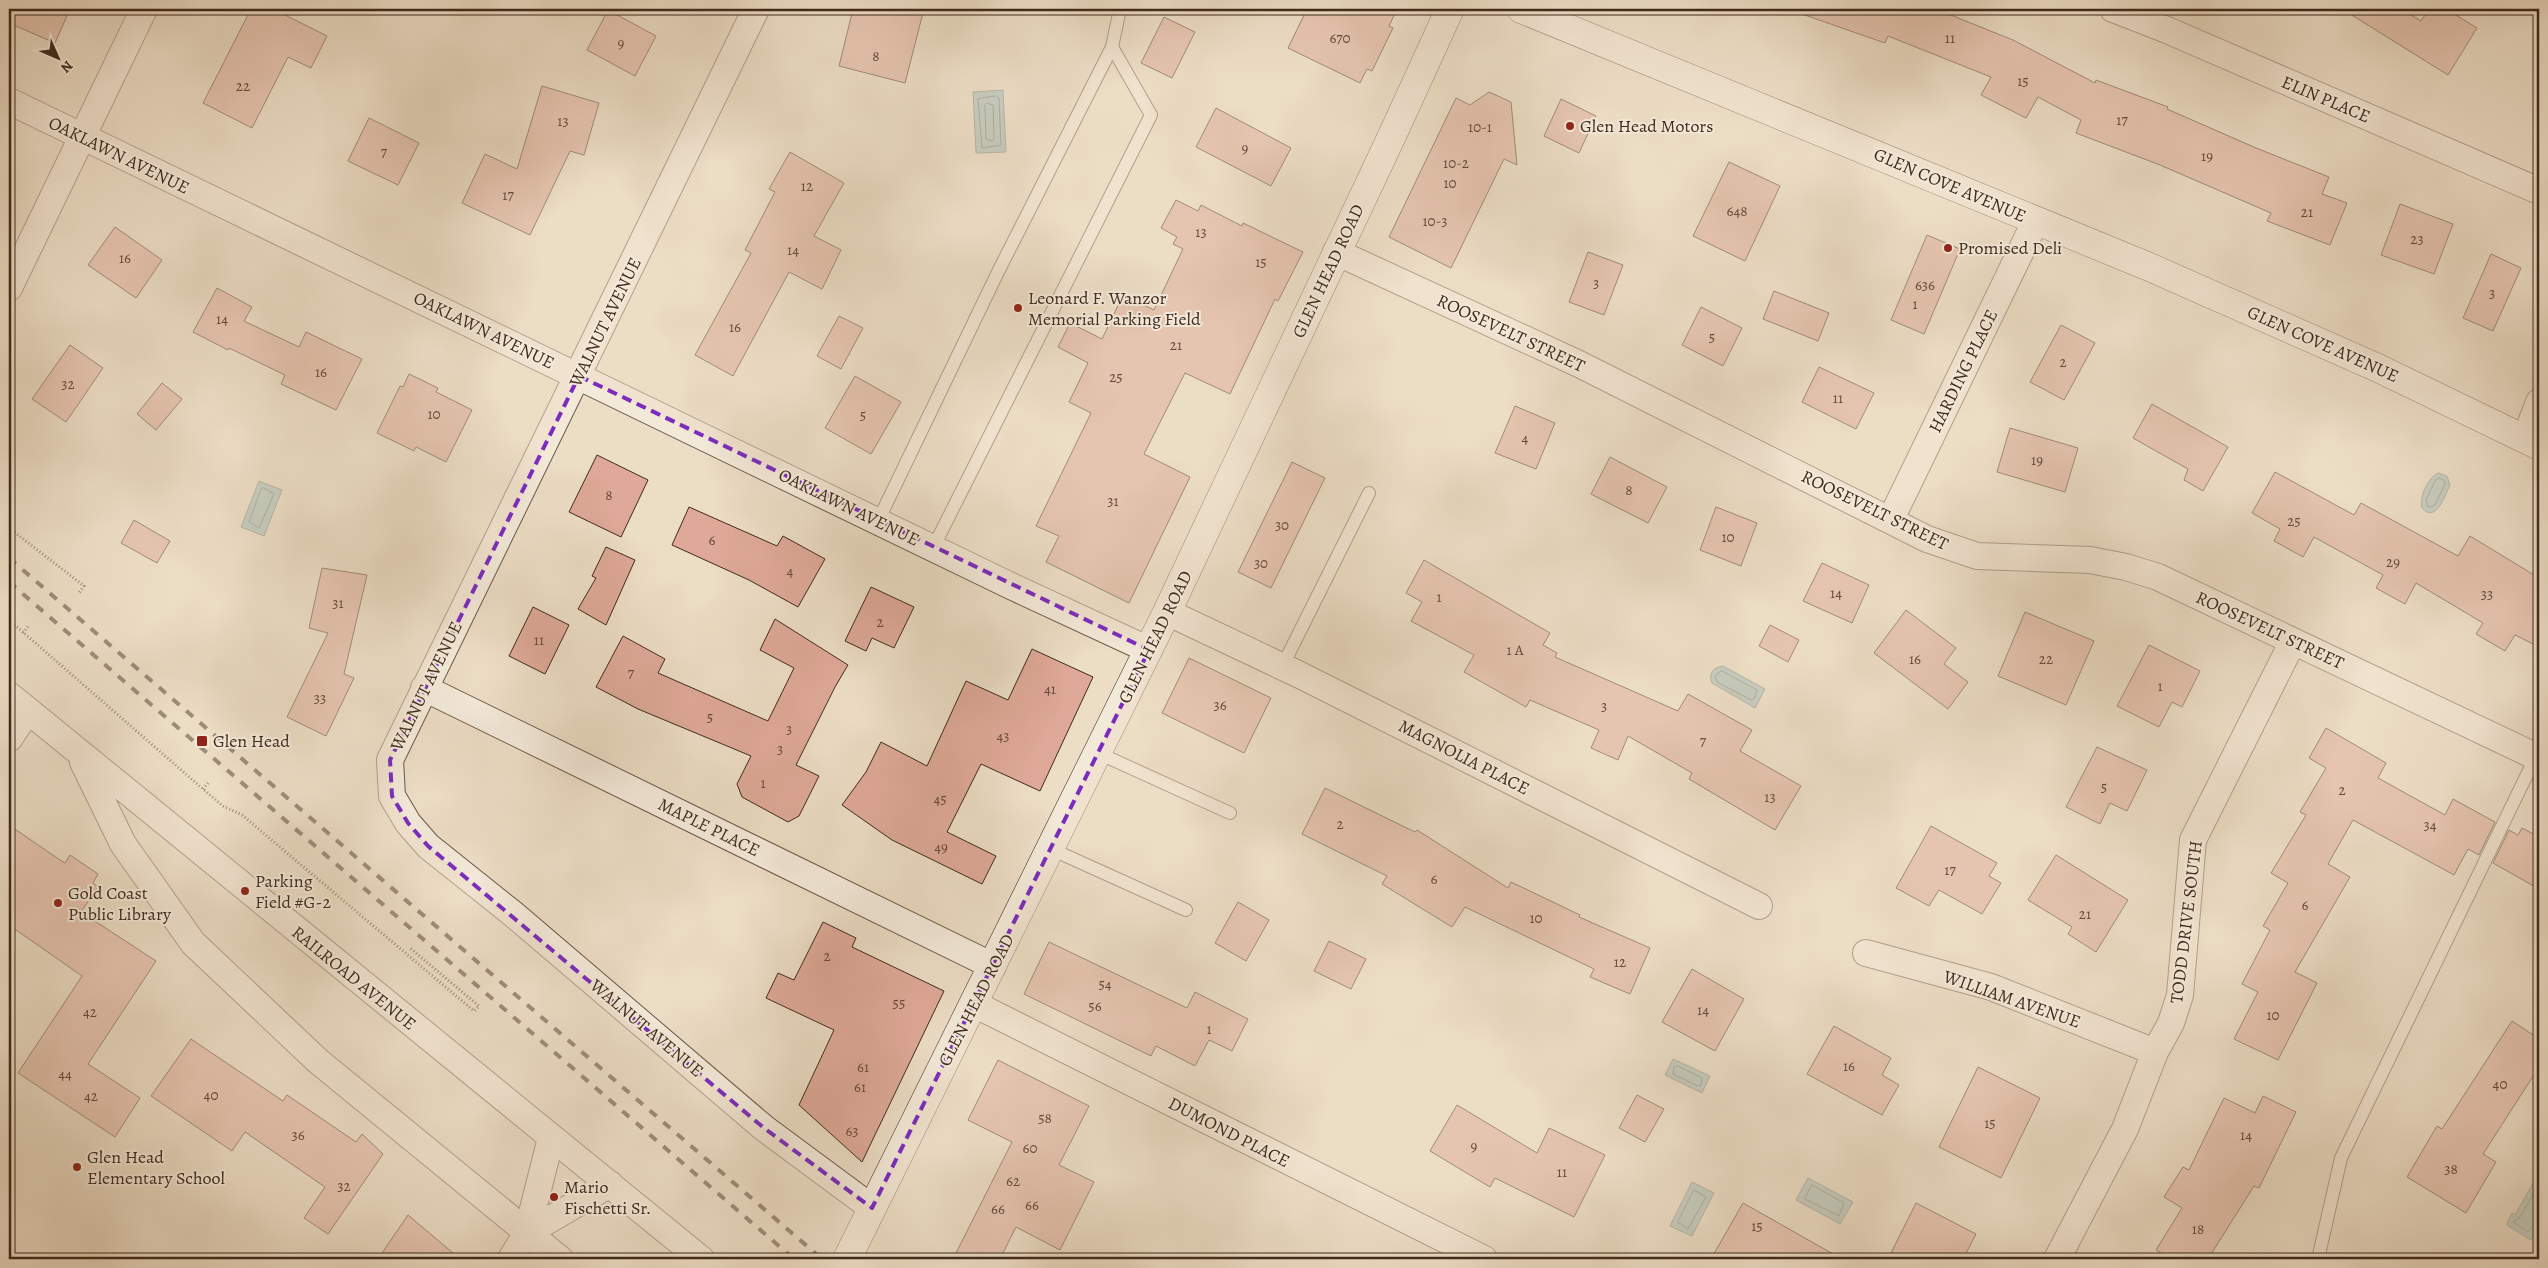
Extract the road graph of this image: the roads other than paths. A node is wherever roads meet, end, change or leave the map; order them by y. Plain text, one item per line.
1 (144, 9) edge
2 (756, 9) edge
3 (1120, 9) edge
4 (1450, 9) edge
5 (1521, 9) edge
6 (2113, 9) edge
7 (1112, 47) junction
8 (9, 101) edge
9 (82, 137) junction
10 (2539, 191) edge
11 (2036, 222) junction
12 (1336, 252) junction
13 (9, 288) edge
14 (579, 376) junction
15 (2539, 402) edge
16 (2532, 442) edge
17 (1370, 493) dead end
18 (1891, 520) junction
19 (878, 521) junction
20 (933, 548) junction
21 (1167, 612) junction
22 (2293, 641) junction
23 (1149, 650) junction
24 (1282, 667) junction
25 (424, 688) junction
26 (18, 703) edge
27 (9, 739) edge
28 (1098, 753) junction
29 (78, 754) junction
30 (2538, 757) edge
31 (1230, 813) dead end
32 (1051, 850) junction
33 (1759, 906) dead end
34 (1186, 910) dead end
35 (1866, 953) dead end
36 (993, 966) junction
37 (974, 1004) junction
38 (2155, 1052) junction
39 (551, 1138) junction
40 (610, 1184) junction
41 (872, 1208) junction
42 (527, 1233) junction
43 (510, 1259) edge
44 (560, 1259) edge
45 (701, 1259) edge
46 (848, 1259) edge
47 (1484, 1259) edge
48 (2057, 1259) edge
49 (2318, 1259) edge

1 - 9 street
2 - 14 street, WALNUT AVENUE
3 - 7 lane
4 - 12 main road, GLEN HEAD ROAD
5 - 11 main road, GLEN COVE AVENUE
6 - 10 street, ELIN PLACE
7 - 19 lane
7 - 20 lane
8 - 9 street, OAKLAWN AVENUE
9 - 13 street
9 - 14 street, OAKLAWN AVENUE
11 - 16 main road, GLEN COVE AVENUE
11 - 18 street, HARDING PLACE
12 - 18 street, ROOSEVELT STREET
12 - 21 main road, GLEN HEAD ROAD
14 - 19 street, OAKLAWN AVENUE
14 - 25 street, WALNUT AVENUE
15 - 16 street
17 - 24 lane
18 - 22 street, ROOSEVELT STREET
19 - 20 street, OAKLAWN AVENUE
20 - 23 street, OAKLAWN AVENUE
21 - 23 main road, GLEN HEAD ROAD
21 - 24 street, MAGNOLIA PLACE
22 - 30 street, ROOSEVELT STREET
22 - 38 street, TODD DRIVE SOUTH
23 - 28 main road, GLEN HEAD ROAD
24 - 33 street, MAGNOLIA PLACE
25 - 36 street, MAPLE PLACE
25 - 41 street, WALNUT AVENUE
26 - 27 street
26 - 29 street, RAILROAD AVENUE
28 - 31 lane
28 - 32 main road, GLEN HEAD ROAD
29 - 39 street, RAILROAD AVENUE
29 - 42 street
30 - 49 lane
32 - 34 lane
32 - 36 main road, GLEN HEAD ROAD
35 - 38 street, WILLIAM AVENUE
36 - 37 main road, GLEN HEAD ROAD
37 - 41 main road, GLEN HEAD ROAD
37 - 47 street, DUMOND PLACE
38 - 48 street, TODD DRIVE SOUTH
39 - 40 street, RAILROAD AVENUE
39 - 42 street
40 - 42 street
40 - 45 street, RAILROAD AVENUE
41 - 46 main road, GLEN HEAD ROAD
42 - 43 street
42 - 44 street

